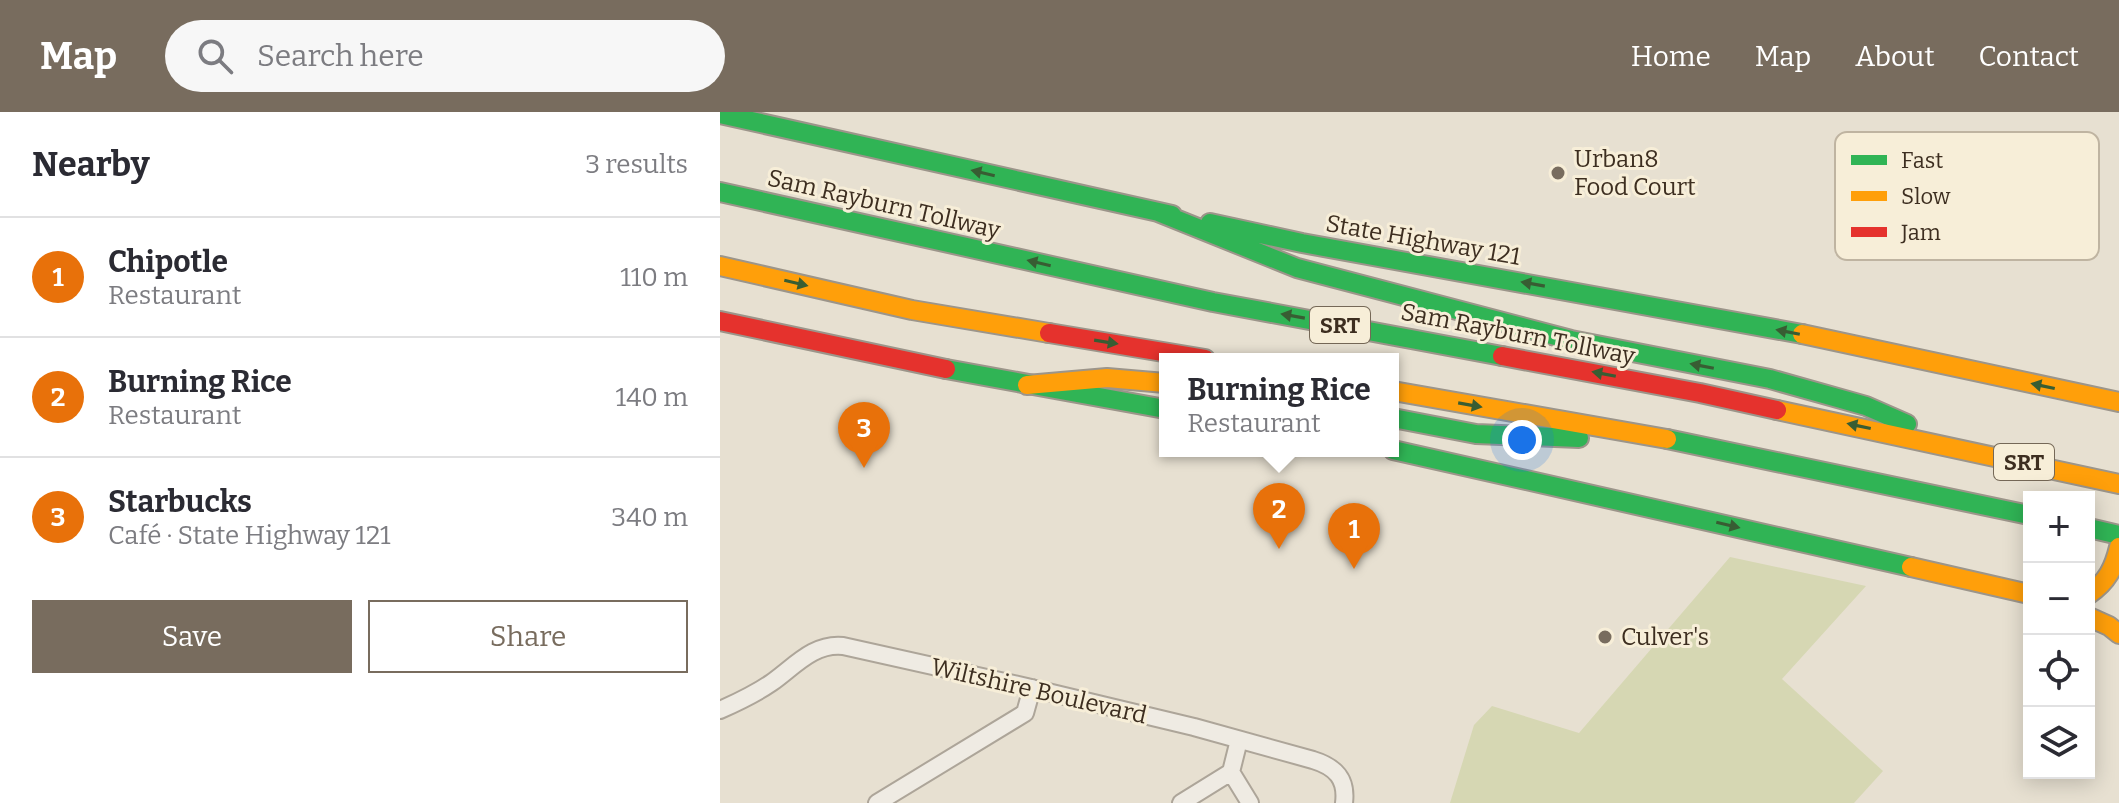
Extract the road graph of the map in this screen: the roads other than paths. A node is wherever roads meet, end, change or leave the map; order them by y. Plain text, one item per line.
1 (720, 114) edge
2 (720, 192) edge
3 (1158, 212) junction
4 (720, 266) edge
5 (720, 321) edge
6 (1169, 353) edge
7 (1159, 382) edge
8 (1027, 385) junction
9 (1399, 392) edge
10 (2118, 402) edge
11 (1159, 408) edge
12 (1399, 419) edge
13 (1686, 442) junction
14 (1963, 448) junction
15 (1399, 451) edge
16 (2119, 484) edge
17 (2023, 514) edge
18 (2095, 529) edge
19 (2119, 535) edge
20 (2119, 547) edge
21 (2095, 590) edge
22 (2023, 593) edge
23 (2095, 609) edge
24 (2119, 615) edge
25 (2095, 620) edge
26 (2119, 634) edge
27 (1032, 688) junction
28 (720, 710) edge
29 (1239, 740) junction
30 (1231, 772) junction
31 (877, 803) edge
32 (1181, 803) edge
33 (1250, 803) edge
34 (1344, 803) edge

3 -> 1 main road, State Highway 121
14 -> 2 main road, Sam Rayburn Tollway / SRT
10 -> 3 main road, State Highway 121
14 -> 3 main road
4 -> 6 main road
5 - 8 main road
7 - 8 main road
8 - 11 main road
9 -> 13 main road, SRT
12 - 13 main road
13 - 17 main road, SRT
14 - 16 main road, Sam Rayburn Tollway / SRT
15 -> 22 main road
18 - 19 main road
20 - 21 main road
23 - 24 main road
25 - 26 main road
27 - 28 street, Wiltshire Boulevard
27 - 29 street, Wiltshire Boulevard
27 - 31 street
29 - 30 street
29 - 34 street, Wiltshire Boulevard
30 - 32 street
30 - 33 street

